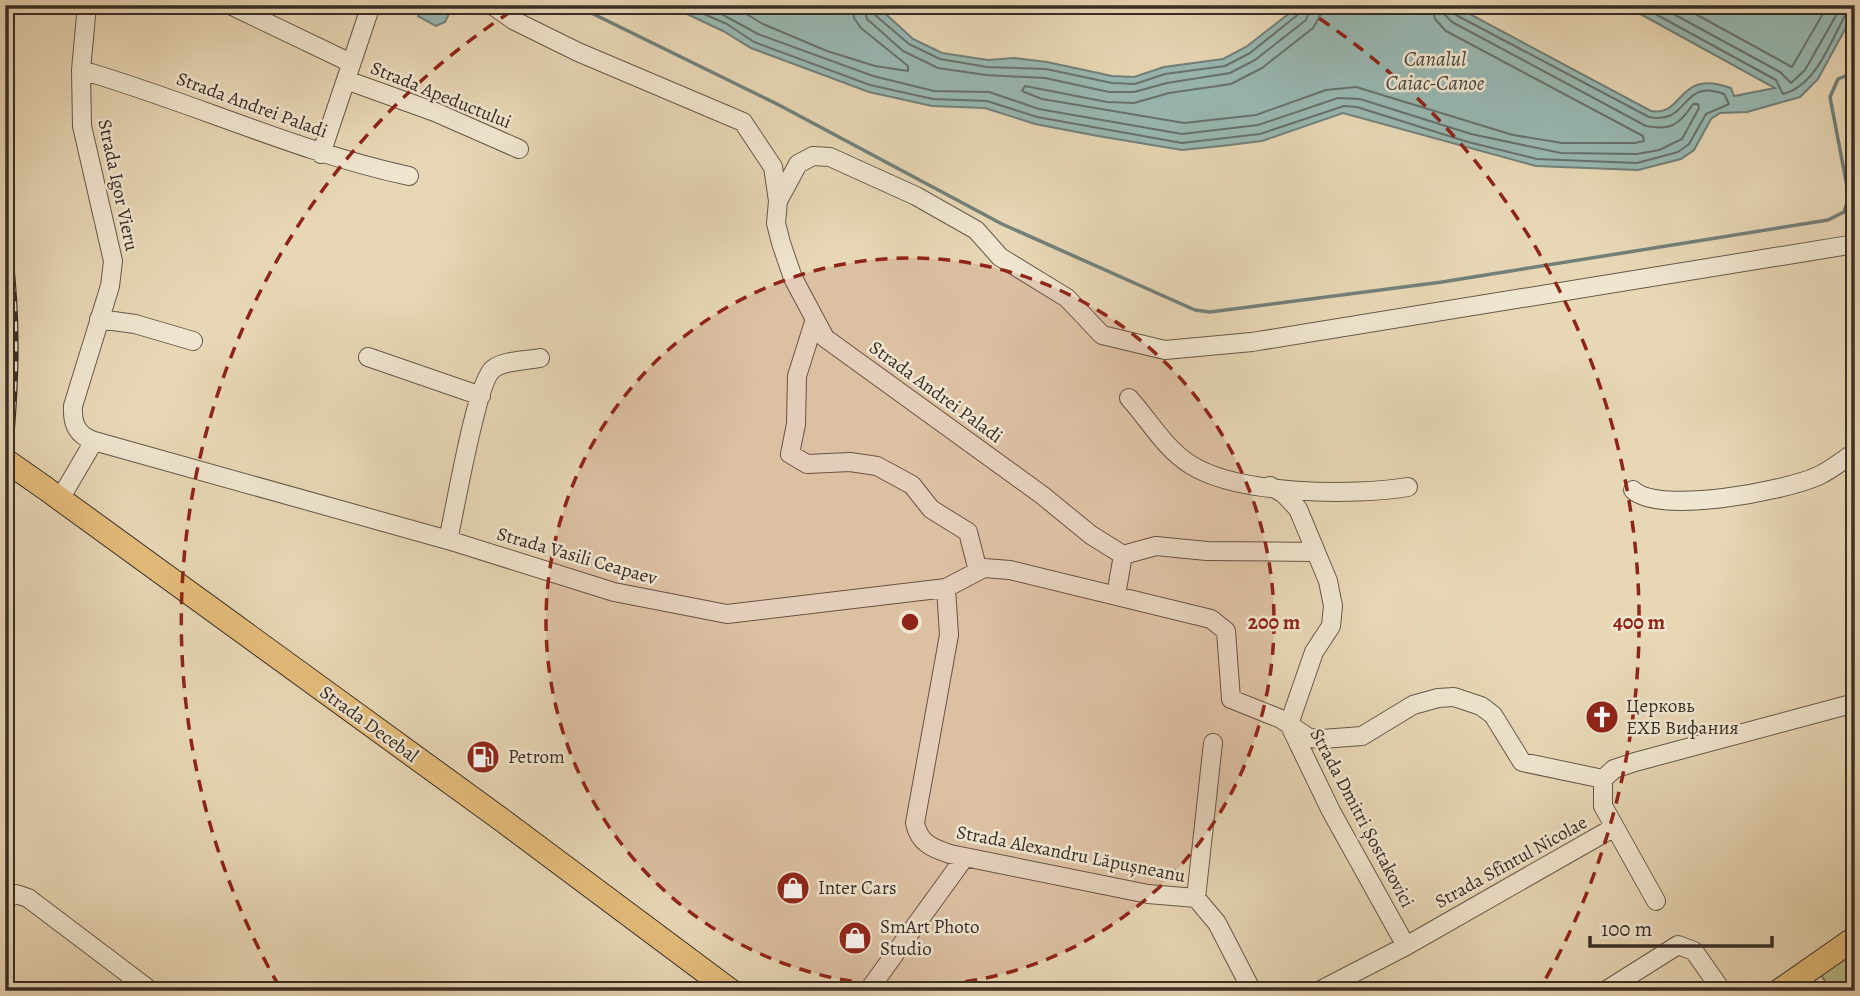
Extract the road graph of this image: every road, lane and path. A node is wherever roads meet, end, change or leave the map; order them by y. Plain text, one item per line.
1 (87, 5) edge
2 (230, 5) edge
3 (371, 5) edge
4 (492, 5) edge
5 (81, 70) junction
6 (349, 72) junction
7 (519, 149) dead end
8 (321, 154) junction
9 (409, 176) dead end
10 (778, 201) junction
11 (1855, 244) edge
12 (99, 319) junction
13 (815, 319) junction
14 (193, 341) dead end
15 (369, 357) dead end
16 (540, 358) dead end
17 (481, 396) junction
18 (1129, 398) dead end
19 (94, 441) junction
20 (1855, 452) edge
21 (5, 460) edge
22 (1270, 486) junction
23 (1408, 487) dead end
24 (1633, 489) dead end
25 (53, 494) junction
26 (448, 540) junction
27 (1315, 552) junction
28 (1123, 555) junction
29 (978, 571) junction
30 (946, 588) junction
31 (1116, 595) junction
32 (1855, 703) edge
33 (1289, 724) junction
34 (1213, 743) dead end
35 (1603, 779) junction
36 (1613, 828) junction
37 (965, 857) junction
38 (1196, 898) junction
39 (5, 900) edge
40 (1656, 901) dead end
41 (1855, 938) edge
42 (1406, 946) junction
43 (151, 991) edge
44 (731, 991) edge
45 (868, 991) edge
46 (1252, 991) edge
47 (1318, 991) edge
48 (1605, 991) edge
49 (1722, 991) edge
50 (1779, 991) edge

1 - 5 street, Strada Igor Vieru
2 - 6 street, Strada Apeductului
3 - 6 street
4 - 10 street
5 - 8 street, Strada Andrei Paladi
5 - 12 street, Strada Igor Vieru
6 - 7 street, Strada Apeductului
6 - 8 street
8 - 9 street, Strada Andrei Paladi
10 - 11 street
10 - 13 street, Strada Andrei Paladi
12 - 14 street
12 - 19 street, Strada Igor Vieru
13 - 28 street, Strada Andrei Paladi
13 - 29 street
15 - 17 street
16 - 17 street
17 - 26 street
18 - 22 street
19 - 25 street
19 - 26 street, Strada Vasili Ceapaev
20 - 24 street
21 - 25 main road, Strada Decebal, bridge
22 - 23 street
22 - 27 street, Strada Dmitri Șostakovici
25 - 44 main road, Strada Decebal
26 - 30 street, Strada Vasili Ceapaev
27 - 28 street
27 - 33 street, Strada Dmitri Șostakovici
28 - 31 street
29 - 30 street, Strada Vasili Ceapaev
29 - 31 street, Strada Vasili Ceapaev
30 - 37 street, Strada Alexandru Lăpușneanu
31 - 33 street, Strada Vasili Ceapaev
32 - 35 street
33 - 35 street
33 - 42 street, Strada Dmitri Șostakovici
34 - 38 street
35 - 36 street
36 - 40 street
36 - 42 street, Strada Sfîntul Nicolae
37 - 38 street, Strada Alexandru Lăpușneanu
37 - 45 street
38 - 46 street, Strada Alexandru Lăpușneanu
39 - 43 street
41 - 50 main road
42 - 47 street, Strada Sfîntul Nicolae
48 - 49 street

